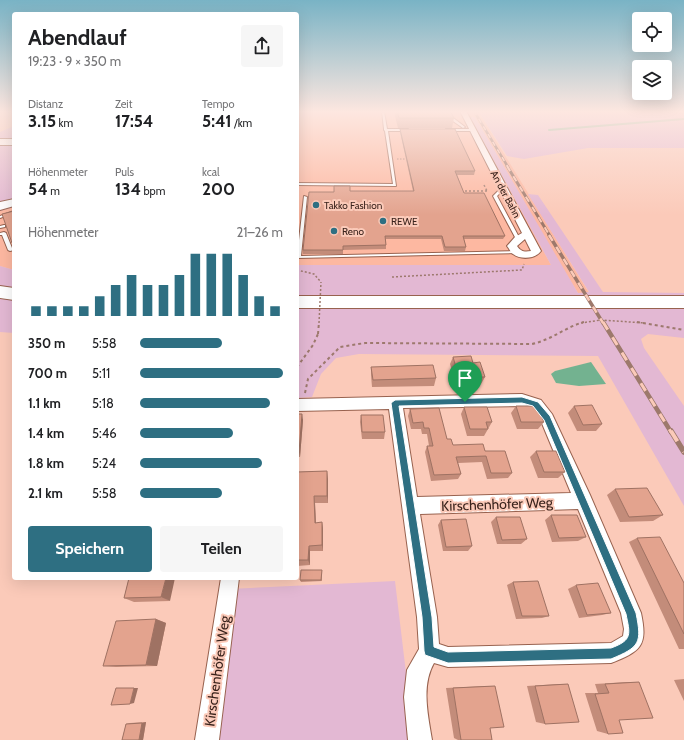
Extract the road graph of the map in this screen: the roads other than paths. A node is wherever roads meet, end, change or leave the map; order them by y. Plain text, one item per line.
1 (389, 146) edge
2 (481, 146) edge
3 (299, 184) edge
4 (503, 191) junction
5 (305, 197) dead end
6 (12, 203) edge
7 (0, 206) edge
8 (12, 213) edge
9 (299, 216) edge
10 (303, 216) junction
11 (0, 217) edge
12 (0, 234) edge
13 (527, 234) junction
14 (6, 239) junction
15 (518, 239) junction
16 (0, 241) edge
17 (12, 249) edge
18 (299, 249) edge
19 (516, 252) junction
20 (299, 257) edge
21 (0, 292) edge
22 (12, 294) edge
23 (299, 302) edge
24 (684, 302) edge
25 (0, 304) edge
26 (12, 306) edge
27 (299, 311) edge
28 (684, 313) edge
29 (395, 403) junction
30 (300, 405) edge
31 (584, 501) junction
32 (410, 506) junction
33 (230, 580) edge
34 (429, 651) junction
35 (207, 740) edge
36 (420, 740) edge

1 - 3 lane
2 - 4 street, An der Bahn
4 - 13 street, An der Bahn
4 - 15 lane
5 - 10 lane
6 - 7 street
8 - 11 lane
9 - 10 lane
10 - 18 lane
12 - 14 lane
13 - 15 street
13 - 19 street, An der Bahn
14 - 16 lane
14 - 17 lane
15 - 19 street
19 - 20 lane
21 - 22 highway
23 - 24 highway
25 - 26 highway
27 - 28 highway
29 - 30 street
29 - 31 street
29 - 32 street
31 - 32 street, Kirschenhöfer Weg
31 - 34 street
32 - 34 street
33 - 35 street, Kirschenhöfer Weg
34 - 36 street

